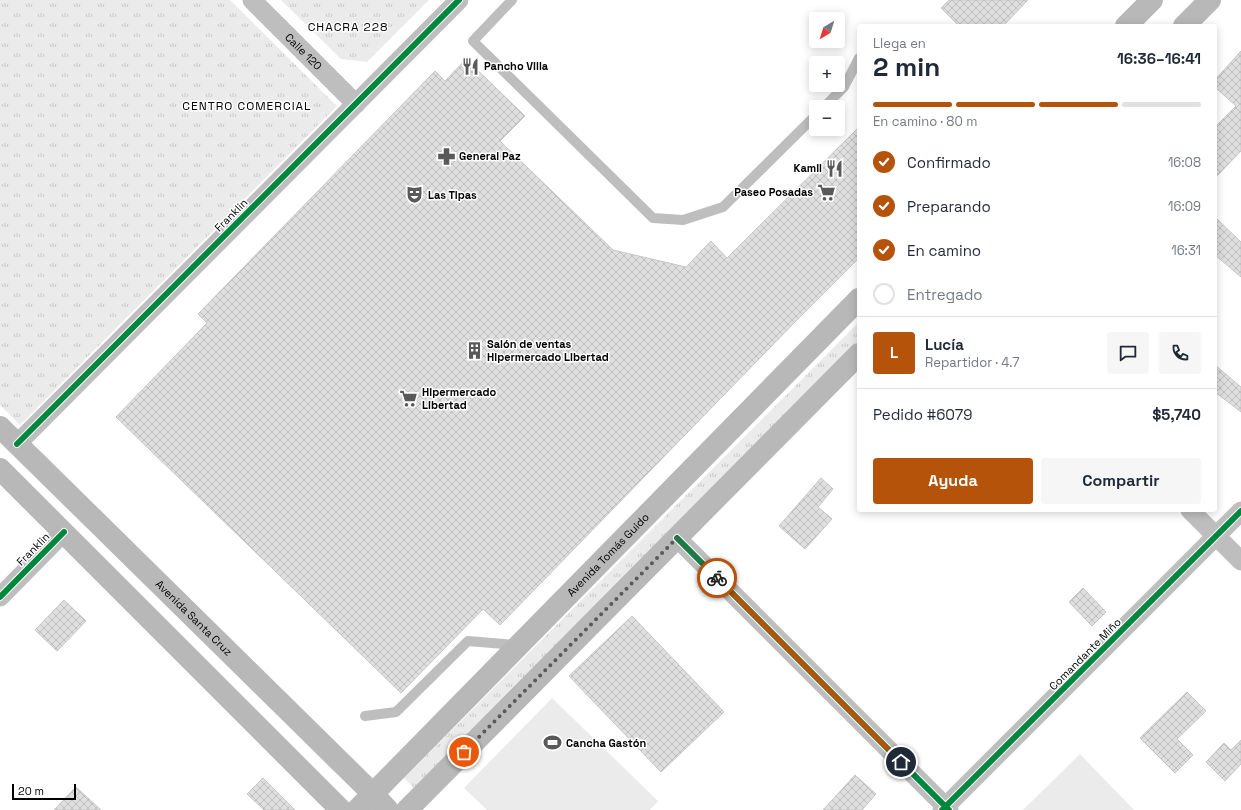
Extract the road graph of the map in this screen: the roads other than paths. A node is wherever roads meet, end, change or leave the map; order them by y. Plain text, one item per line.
1 (252, 0) edge
2 (459, 0) edge
3 (1152, 0) edge
4 (1210, 0) edge
5 (510, 2) edge
6 (1128, 24) edge
7 (1186, 24) edge
8 (857, 62) edge
9 (831, 100) edge
10 (356, 104) junction
11 (809, 122) edge
12 (857, 300) edge
13 (857, 356) edge
14 (0, 427) edge
15 (17, 444) junction
16 (0, 469) edge
17 (1241, 511) edge
18 (1192, 512) edge
19 (64, 532) junction
20 (1216, 536) junction
21 (677, 538) junction
22 (1241, 561) edge
23 (0, 597) edge
24 (519, 645) junction
25 (365, 716) dead end
26 (373, 794) junction
27 (946, 809) edge
28 (342, 810) edge
29 (357, 810) edge
30 (388, 810) edge
31 (407, 810) edge

1 - 10 street, Calle 120
2 - 10 street, Franklin
3 - 6 main road
4 - 7 main road
5 - 11 lane
8 - 9 lane
10 - 15 street, Franklin
12 - 24 main road, Avenida Tomás Guido
13 - 21 main road
14 - 15 main road, Avenida Santa Cruz
15 - 26 main road, Avenida Santa Cruz
16 - 19 main road
17 - 20 street, Comandante Miño
18 - 20 street
19 - 23 street, Franklin
19 - 28 main road
20 - 22 street
20 - 27 street, Comandante Miño
21 - 27 street
21 - 31 main road
24 - 25 lane
24 - 26 main road, Avenida Tomás Guido
26 - 29 main road, Avenida Tomás Guido
26 - 30 main road, Avenida Santa Cruz

